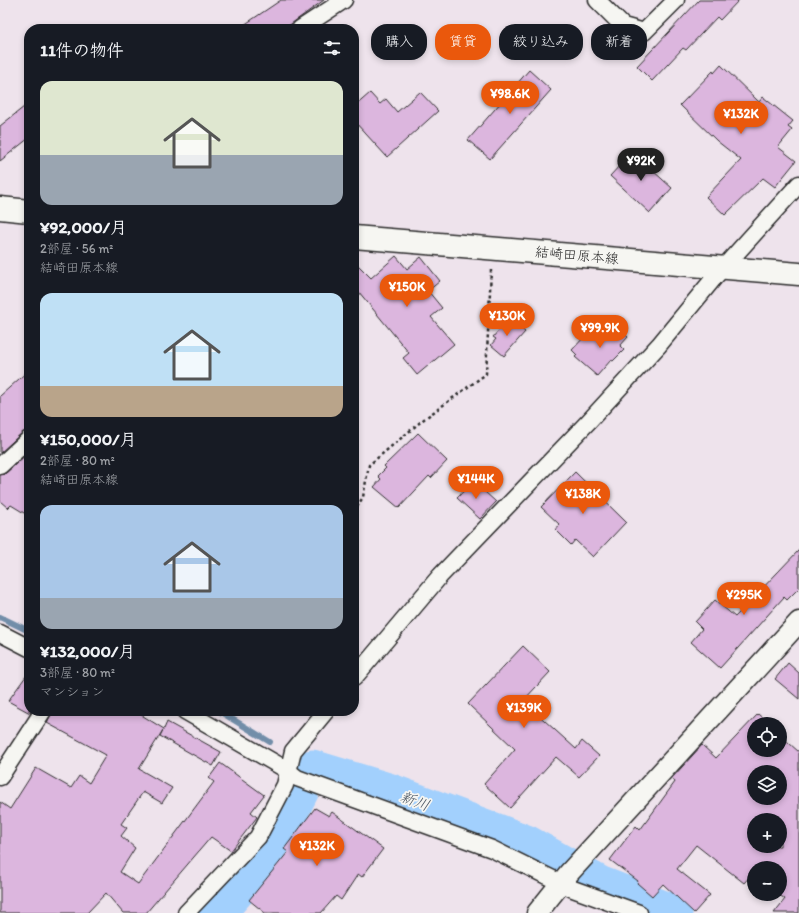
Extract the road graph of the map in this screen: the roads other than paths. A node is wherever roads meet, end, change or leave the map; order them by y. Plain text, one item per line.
1 (344, 0) edge
2 (597, 0) edge
3 (676, 0) edge
4 (308, 24) edge
5 (799, 184) edge
6 (0, 208) edge
7 (24, 210) edge
8 (359, 237) edge
9 (725, 267) junction
10 (799, 274) edge
11 (24, 444) edge
12 (0, 466) edge
13 (799, 622) edge
14 (0, 633) edge
15 (24, 645) edge
16 (359, 672) edge
17 (40, 716) edge
18 (194, 716) edge
19 (322, 716) edge
20 (287, 770) junction
21 (0, 777) edge
22 (569, 873) junction
23 (186, 913) edge
24 (537, 913) edge
25 (639, 913) edge

1 - 4 street
2 - 3 street
5 - 9 street
6 - 7 main road
8 - 9 main road, 結崎田原本線
9 - 10 main road, 結崎田原本線
9 - 16 street
11 - 12 street
13 - 22 street
14 - 15 street
17 - 21 street
18 - 20 street
19 - 20 street
20 - 22 street
20 - 23 street
22 - 24 street
22 - 25 street

